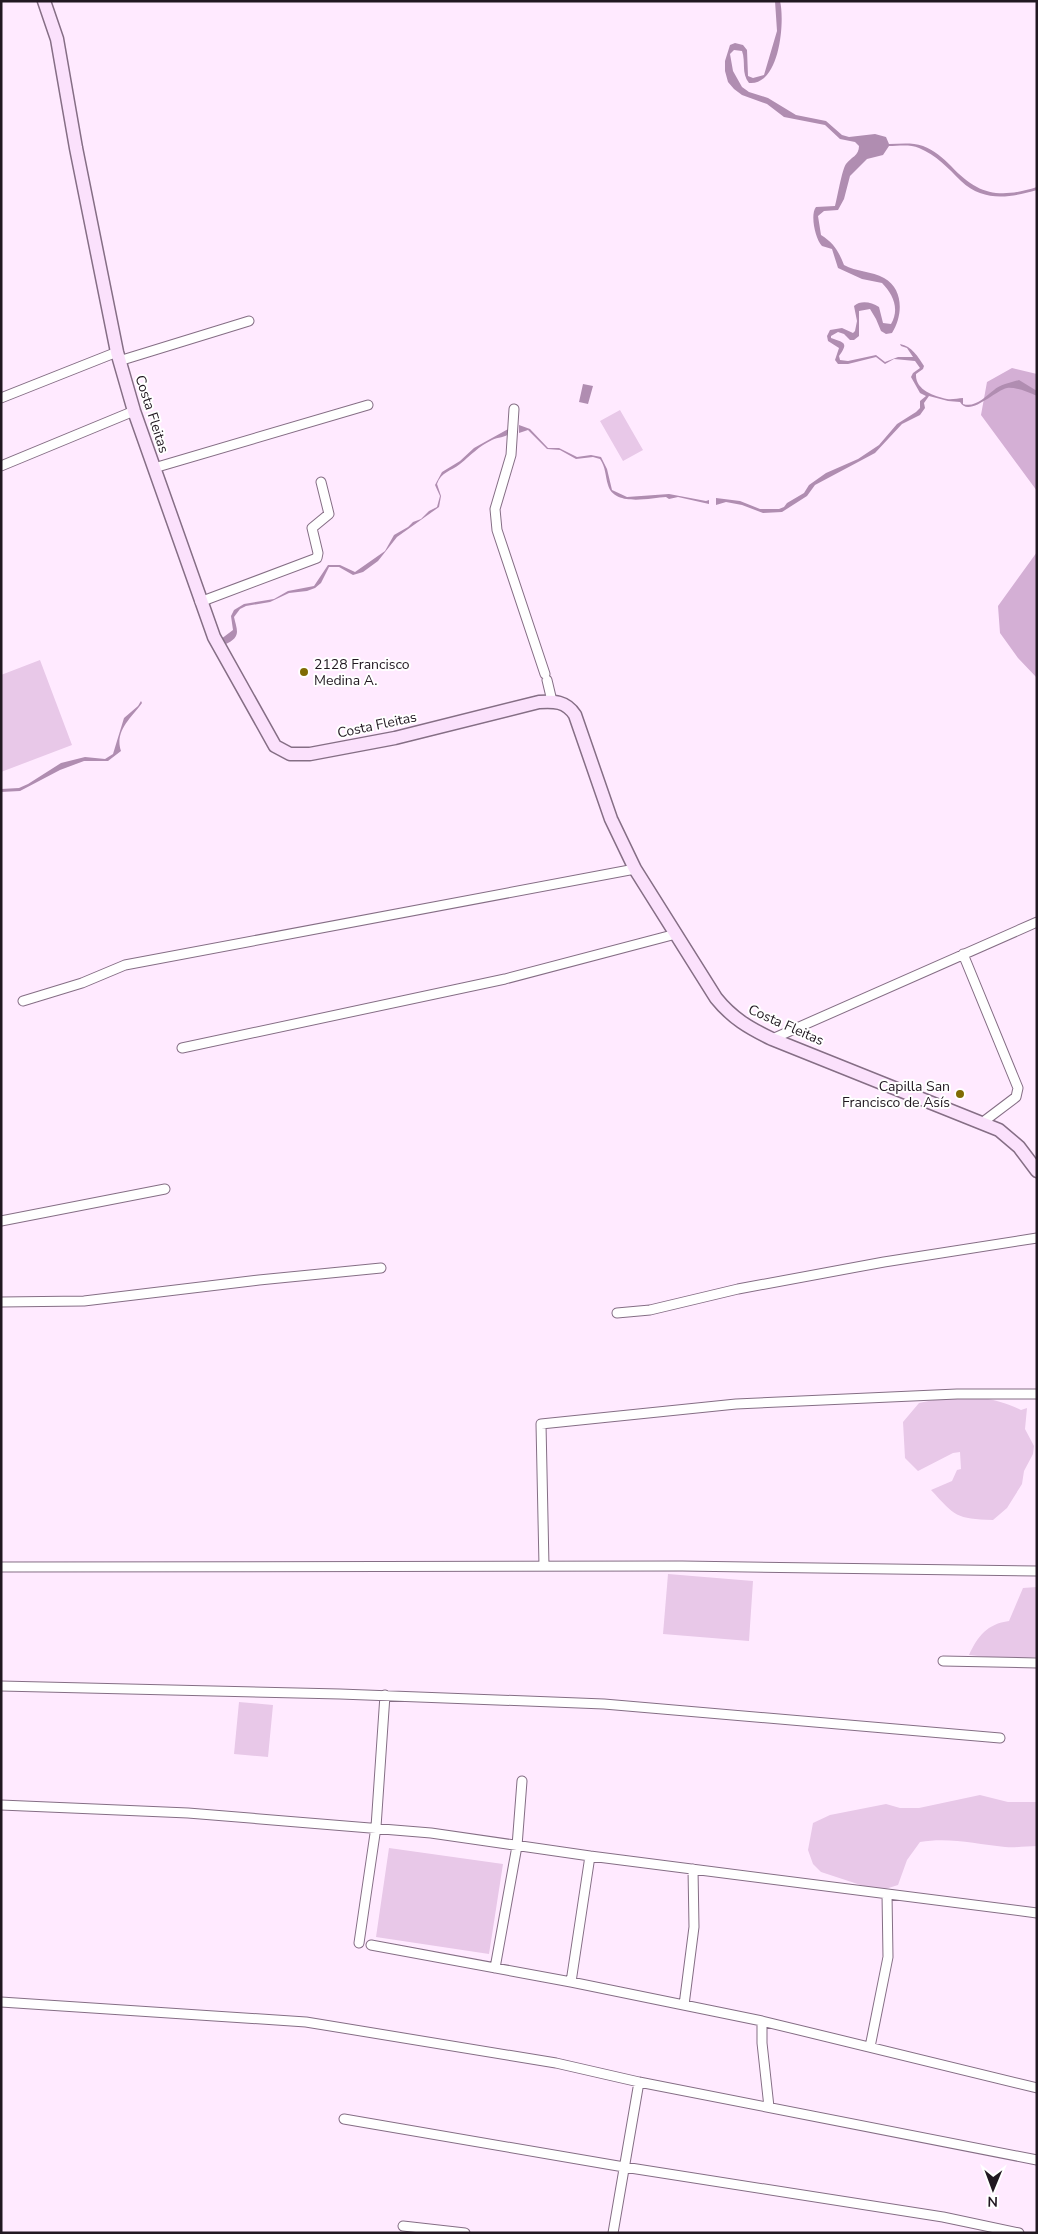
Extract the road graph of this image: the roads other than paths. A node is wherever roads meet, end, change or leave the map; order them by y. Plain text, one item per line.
1 (44, 1) edge
2 (249, 321) dead end
3 (118, 357) junction
4 (1, 398) edge
5 (368, 405) dead end
6 (514, 409) dead end
7 (134, 411) junction
8 (1, 466) edge
9 (154, 468) junction
10 (321, 482) dead end
11 (200, 602) junction
12 (552, 701) junction
13 (635, 869) junction
14 (1037, 922) edge
15 (676, 934) junction
16 (963, 954) junction
17 (23, 1001) dead end
18 (772, 1038) junction
19 (182, 1048) dead end
20 (984, 1122) junction
21 (1037, 1171) edge
22 (165, 1189) dead end
23 (1, 1221) edge
24 (1037, 1238) edge
25 (381, 1268) dead end
26 (1, 1302) edge
27 (616, 1313) dead end
28 (1037, 1394) edge
29 (544, 1566) junction
30 (1, 1567) edge
31 (1037, 1571) edge
32 (943, 1661) dead end
33 (1037, 1664) edge
34 (1, 1686) edge
35 (384, 1695) junction
36 (1000, 1738) dead end
37 (522, 1782) dead end
38 (1, 1805) edge
39 (376, 1827) junction
40 (517, 1846) junction
41 (590, 1856) junction
42 (693, 1870) junction
43 (887, 1894) junction
44 (1037, 1913) edge
45 (359, 1943) dead end
46 (372, 1945) dead end
47 (495, 1968) junction
48 (571, 1982) junction
49 (1, 2002) edge
50 (684, 2005) junction
51 (762, 2021) junction
52 (870, 2047) junction
53 (639, 2082) junction
54 (1037, 2088) edge
55 (769, 2107) junction
56 (344, 2119) dead end
57 (1037, 2160) edge
58 (624, 2167) junction
59 (403, 2226) dead end
60 (465, 2233) edge
61 (612, 2233) edge
62 (1019, 2233) edge

1 - 3 main road, Costa Fleitas
2 - 3 street
3 - 4 street
3 - 7 main road, Costa Fleitas
5 - 9 street
6 - 12 street
7 - 8 street
7 - 9 main road, Costa Fleitas
9 - 11 main road, Costa Fleitas
10 - 11 street
11 - 12 main road, Costa Fleitas
12 - 13 main road, Costa Fleitas
13 - 15 main road, Costa Fleitas
13 - 17 street
14 - 16 street
15 - 18 main road, Costa Fleitas
15 - 19 street
16 - 18 street
16 - 20 street
18 - 20 main road, Costa Fleitas
20 - 21 main road, Costa Fleitas
22 - 23 street
24 - 27 street
25 - 26 street
28 - 29 street
29 - 30 street
29 - 31 street
32 - 33 street
34 - 35 street
35 - 36 street
35 - 39 street
37 - 40 street
38 - 39 street
39 - 40 street
39 - 45 street
40 - 41 street
40 - 47 street
41 - 42 street
41 - 48 street
42 - 43 street
42 - 50 street
43 - 44 street
43 - 52 street
46 - 47 street
47 - 48 street
48 - 50 street
49 - 53 street
50 - 51 street
51 - 52 street
51 - 55 street
52 - 54 street
53 - 55 street
53 - 58 street
55 - 57 street
56 - 58 street
58 - 61 street
58 - 62 street
59 - 60 street

